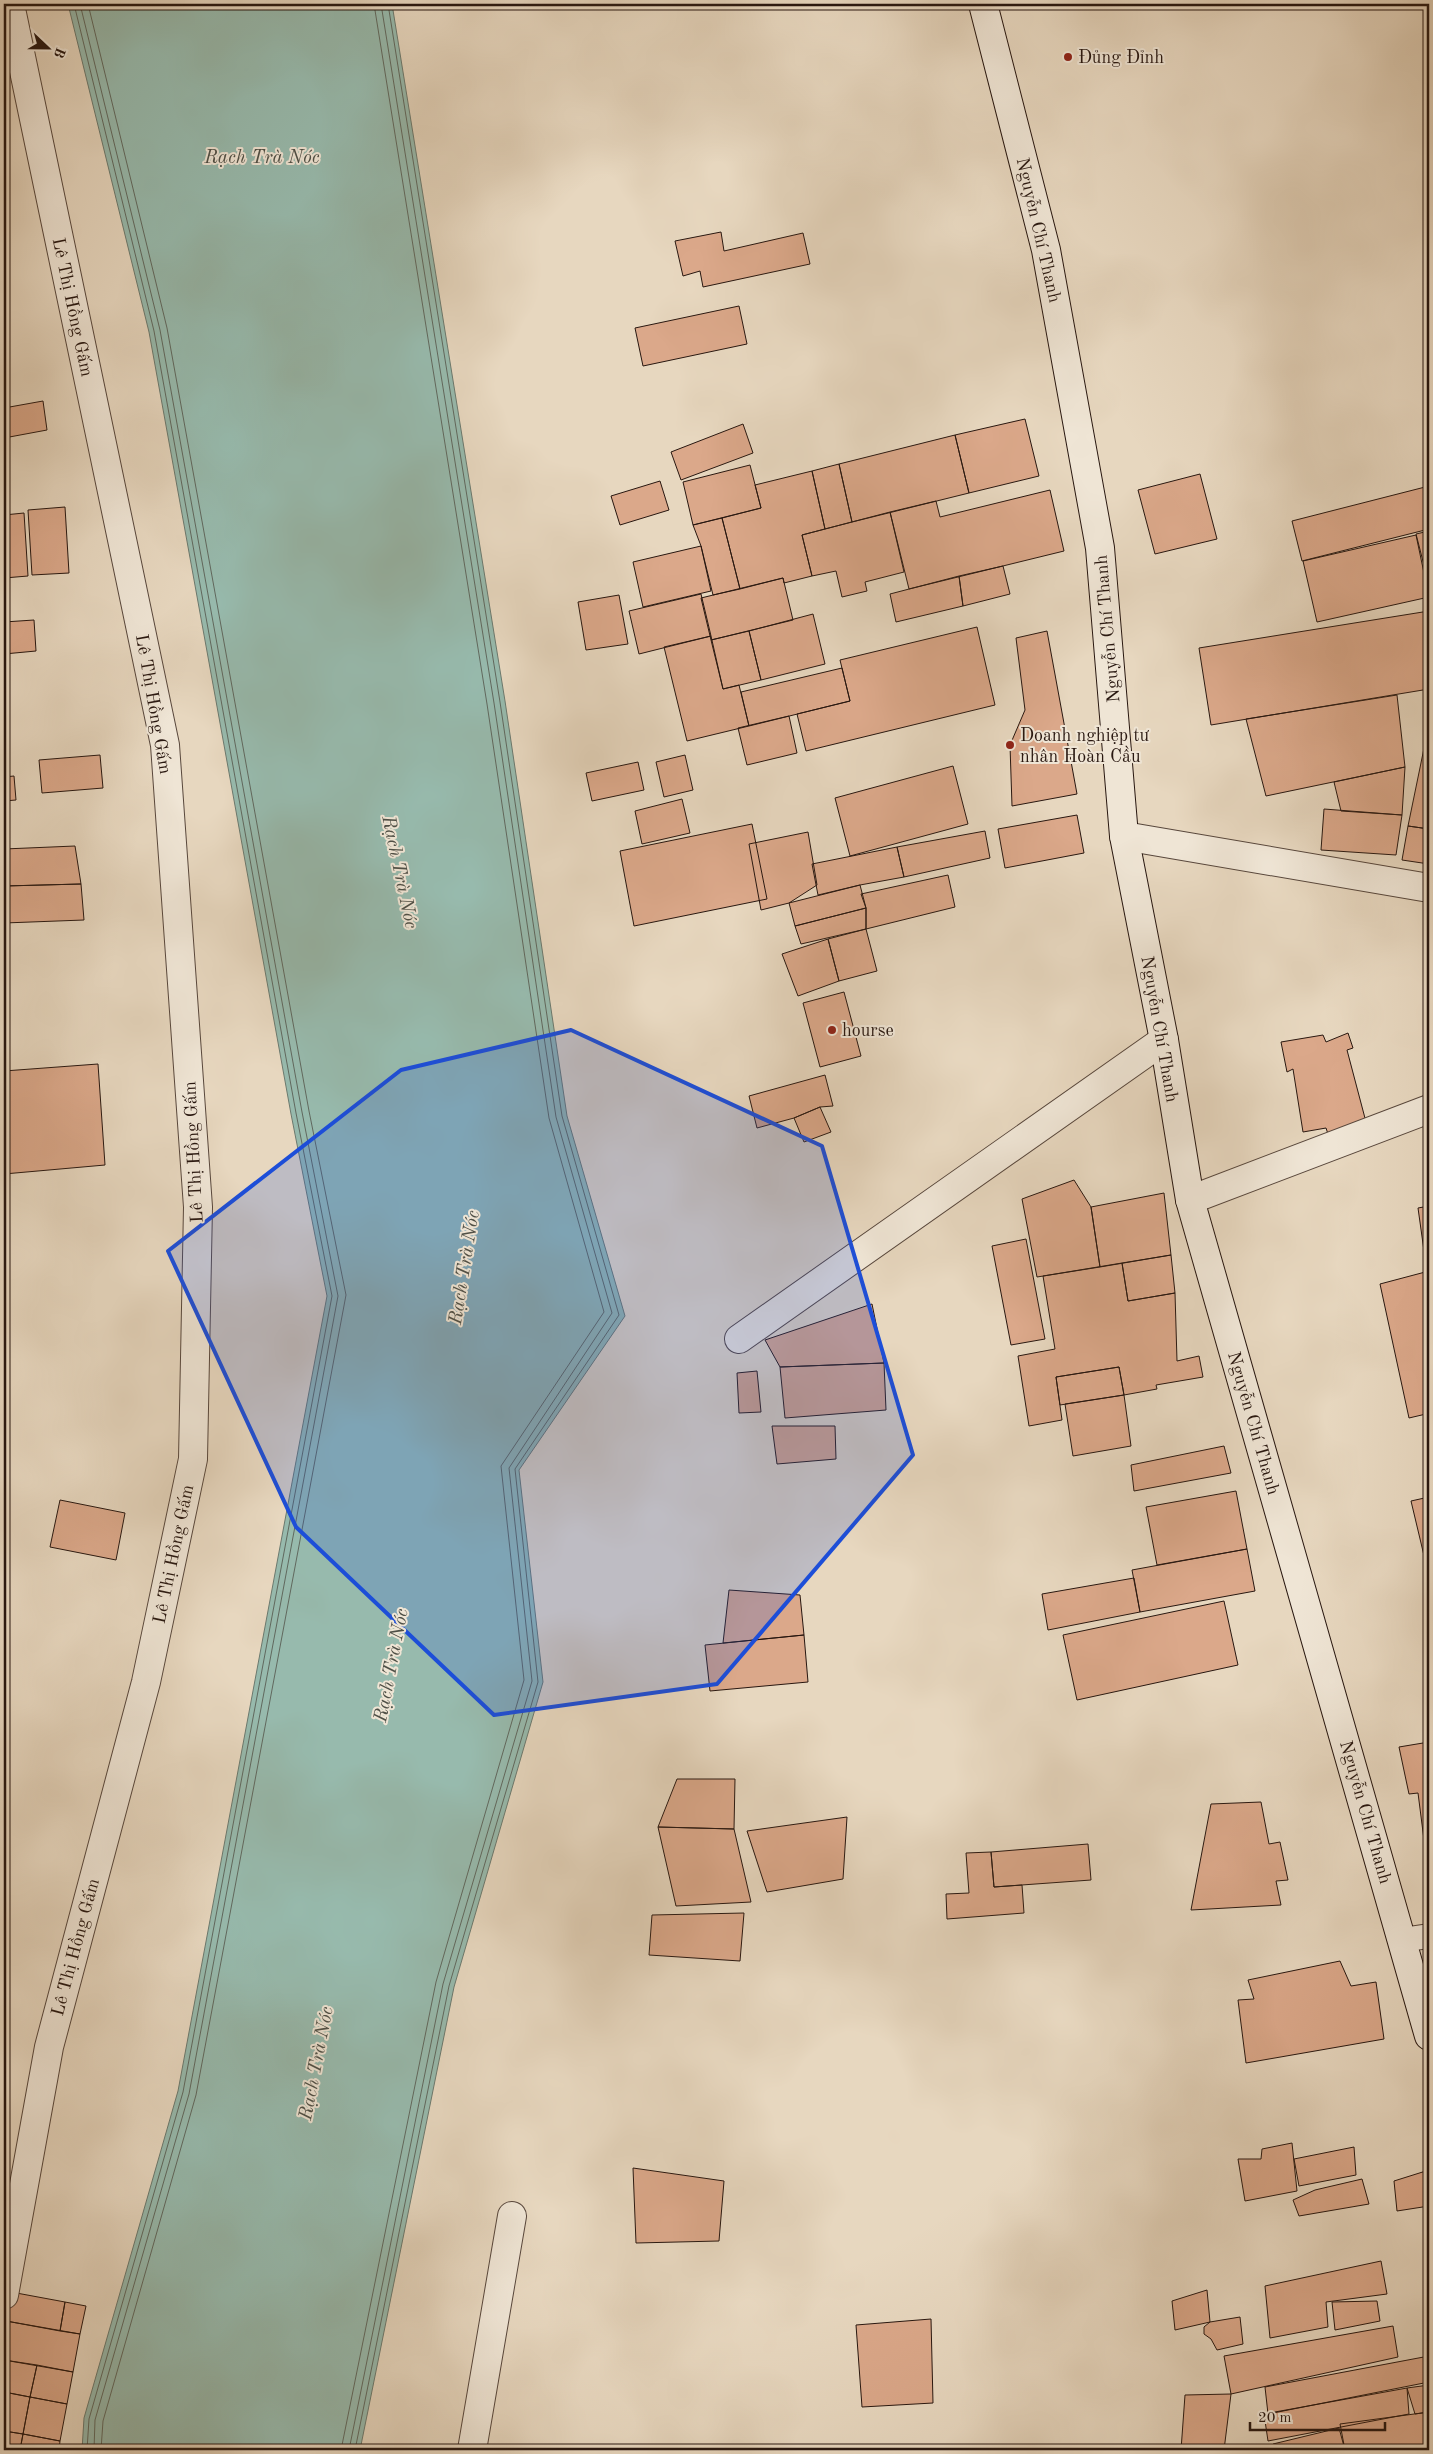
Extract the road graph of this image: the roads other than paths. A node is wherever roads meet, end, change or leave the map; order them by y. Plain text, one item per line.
1 (10, 4) edge
2 (983, 4) edge
3 (1124, 836) junction
4 (1429, 888) edge
5 (1164, 1040) junction
6 (1429, 1109) edge
7 (1190, 1200) junction
8 (739, 1339) dead end
9 (1429, 1936) edge
10 (1402, 1940) junction
11 (1429, 2036) edge
12 (512, 2216) dead end
13 (4, 2295) edge
14 (472, 2450) edge

1 - 13 street, Lê Thị Hồng Gấm
2 - 3 street, Nguyễn Chí Thanh
3 - 4 street
3 - 5 street, Nguyễn Chí Thanh
5 - 7 street, Nguyễn Chí Thanh
5 - 8 street
6 - 7 street
7 - 10 street, Nguyễn Chí Thanh
9 - 10 lane
10 - 11 street, Nguyễn Chí Thanh
12 - 14 street

